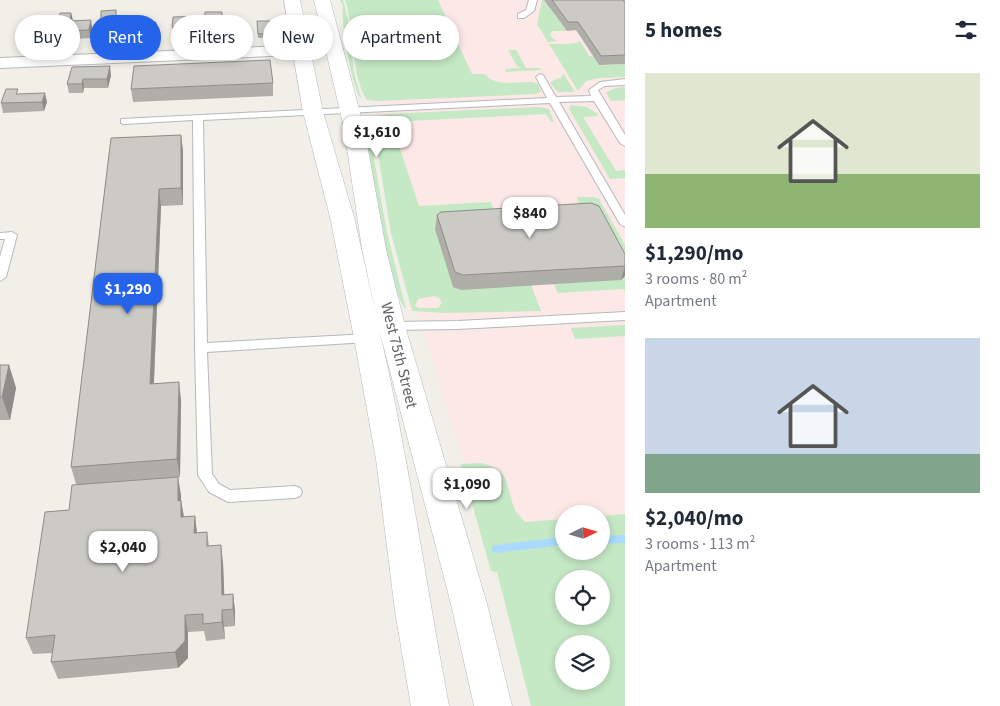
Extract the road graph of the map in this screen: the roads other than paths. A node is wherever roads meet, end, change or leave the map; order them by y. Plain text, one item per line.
1 (292, 0) edge
2 (322, 0) edge
3 (533, 0) edge
4 (294, 15) edge
5 (521, 16) dead end
6 (334, 50) joint
7 (263, 53) edge
8 (302, 60) edge
9 (0, 64) edge
10 (540, 77) dead end
11 (625, 82) edge
12 (597, 98) junction
13 (554, 100) junction
14 (348, 110) junction
15 (313, 112) junction
16 (198, 117) junction
17 (124, 121) dead end
18 (625, 143) edge
19 (625, 224) edge
20 (0, 236) edge
21 (0, 277) edge
22 (625, 316) edge
23 (380, 332) junction
24 (202, 348) junction
25 (295, 492) dead end
26 (430, 706) edge
27 (493, 706) edge

1 - 4 main road, West 75th Street
2 - 6 main road, West 75th Street
3 - 5 lane
6 - 14 main road, West 75th Street
7 - 9 street
8 - 15 main road, West 75th Street
10 - 13 lane
11 - 12 lane
12 - 13 lane
12 - 18 lane
13 - 14 lane
13 - 19 lane
14 - 15 lane
14 - 23 main road, West 75th Street
15 - 16 lane
15 - 23 main road, West 75th Street
16 - 17 lane
16 - 24 lane
20 - 21 lane
22 - 23 lane
23 - 24 lane
23 - 26 main road, West 75th Street
23 - 27 main road, West 75th Street
24 - 25 lane

